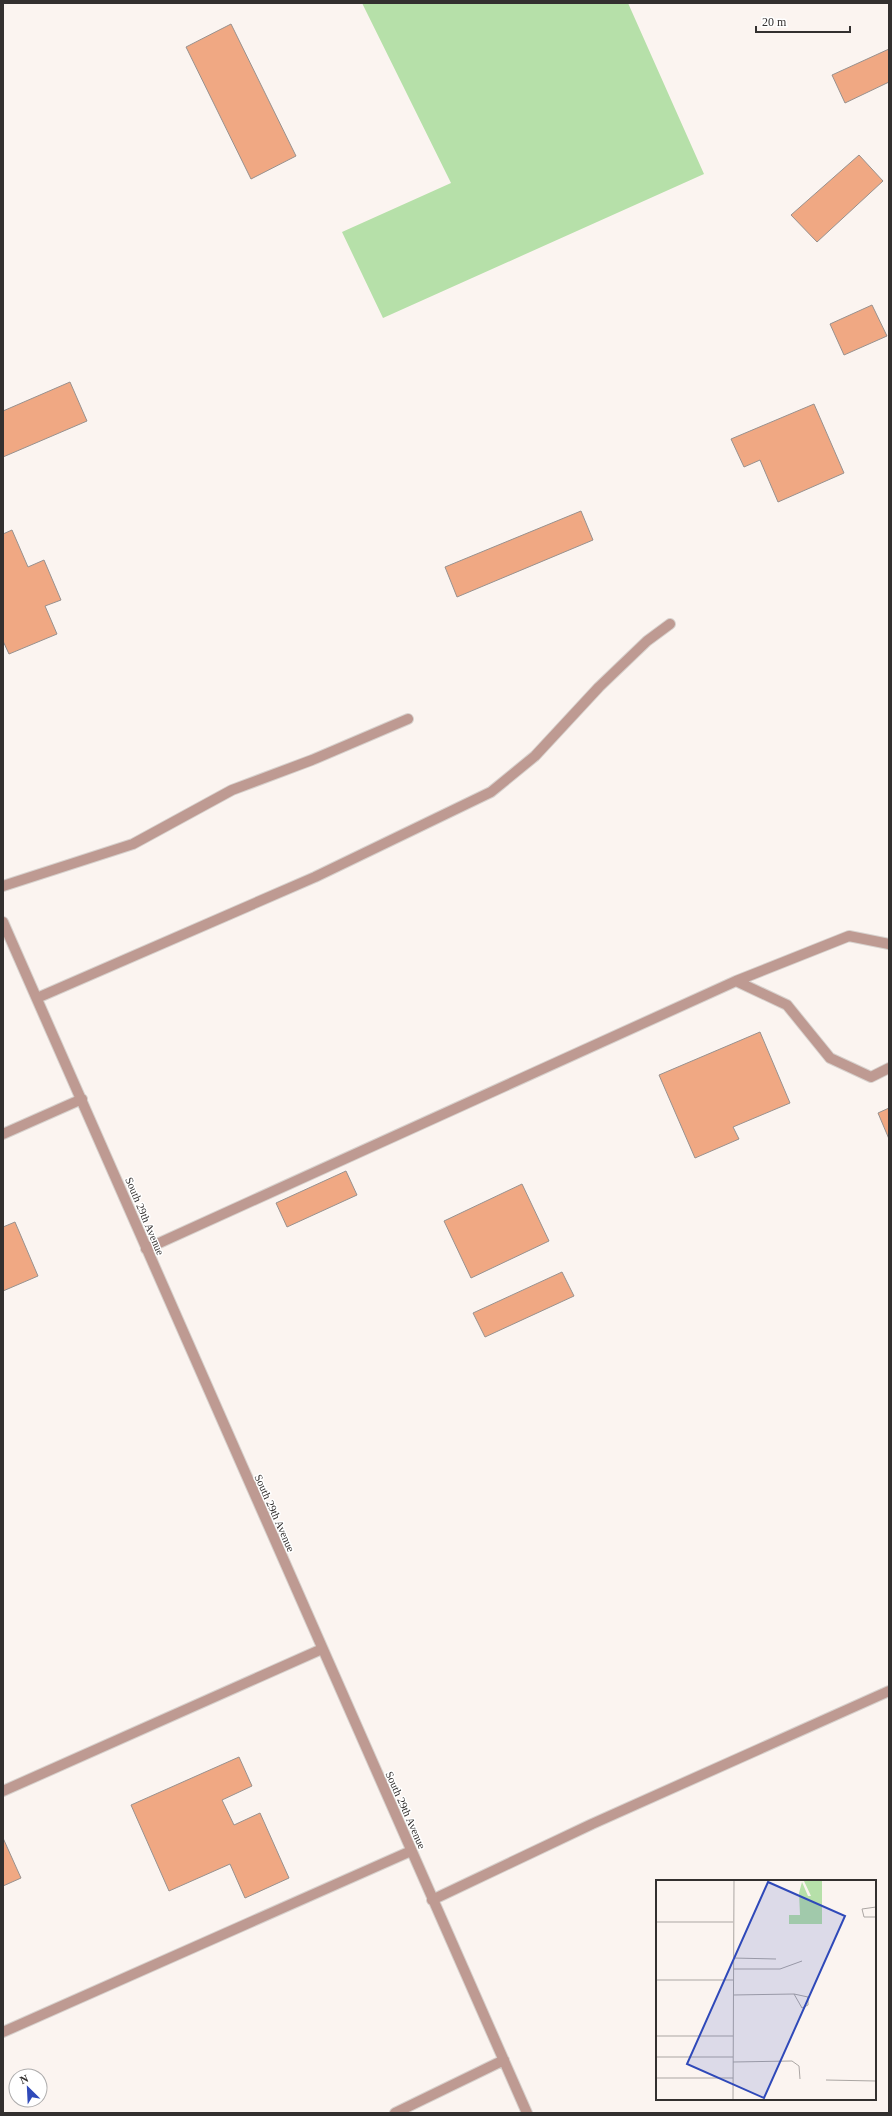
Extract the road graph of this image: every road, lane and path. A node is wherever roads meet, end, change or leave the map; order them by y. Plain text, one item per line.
1 (670, 624) dead end
2 (408, 719) dead end
3 (3, 886) edge
4 (3, 922) edge
5 (889, 944) edge
6 (736, 981) junction
7 (37, 998) junction
8 (889, 1068) edge
9 (82, 1099) junction
10 (3, 1134) edge
11 (146, 1249) junction
12 (322, 1649) junction
13 (889, 1691) edge
14 (3, 1791) edge
15 (411, 1851) junction
16 (432, 1900) junction
17 (3, 2032) edge
18 (504, 2060) junction
19 (394, 2113) edge
20 (527, 2113) edge

1 - 7 street
2 - 3 street
4 - 7 street, South 29th Avenue
5 - 6 street
6 - 8 street
6 - 11 street
7 - 9 street, South 29th Avenue
9 - 10 street
9 - 11 street, South 29th Avenue
11 - 12 street, South 29th Avenue
12 - 14 street
12 - 15 street, South 29th Avenue
13 - 16 street
15 - 16 street, South 29th Avenue
15 - 17 street
16 - 18 street, South 29th Avenue
18 - 19 street
18 - 20 street, South 29th Avenue

